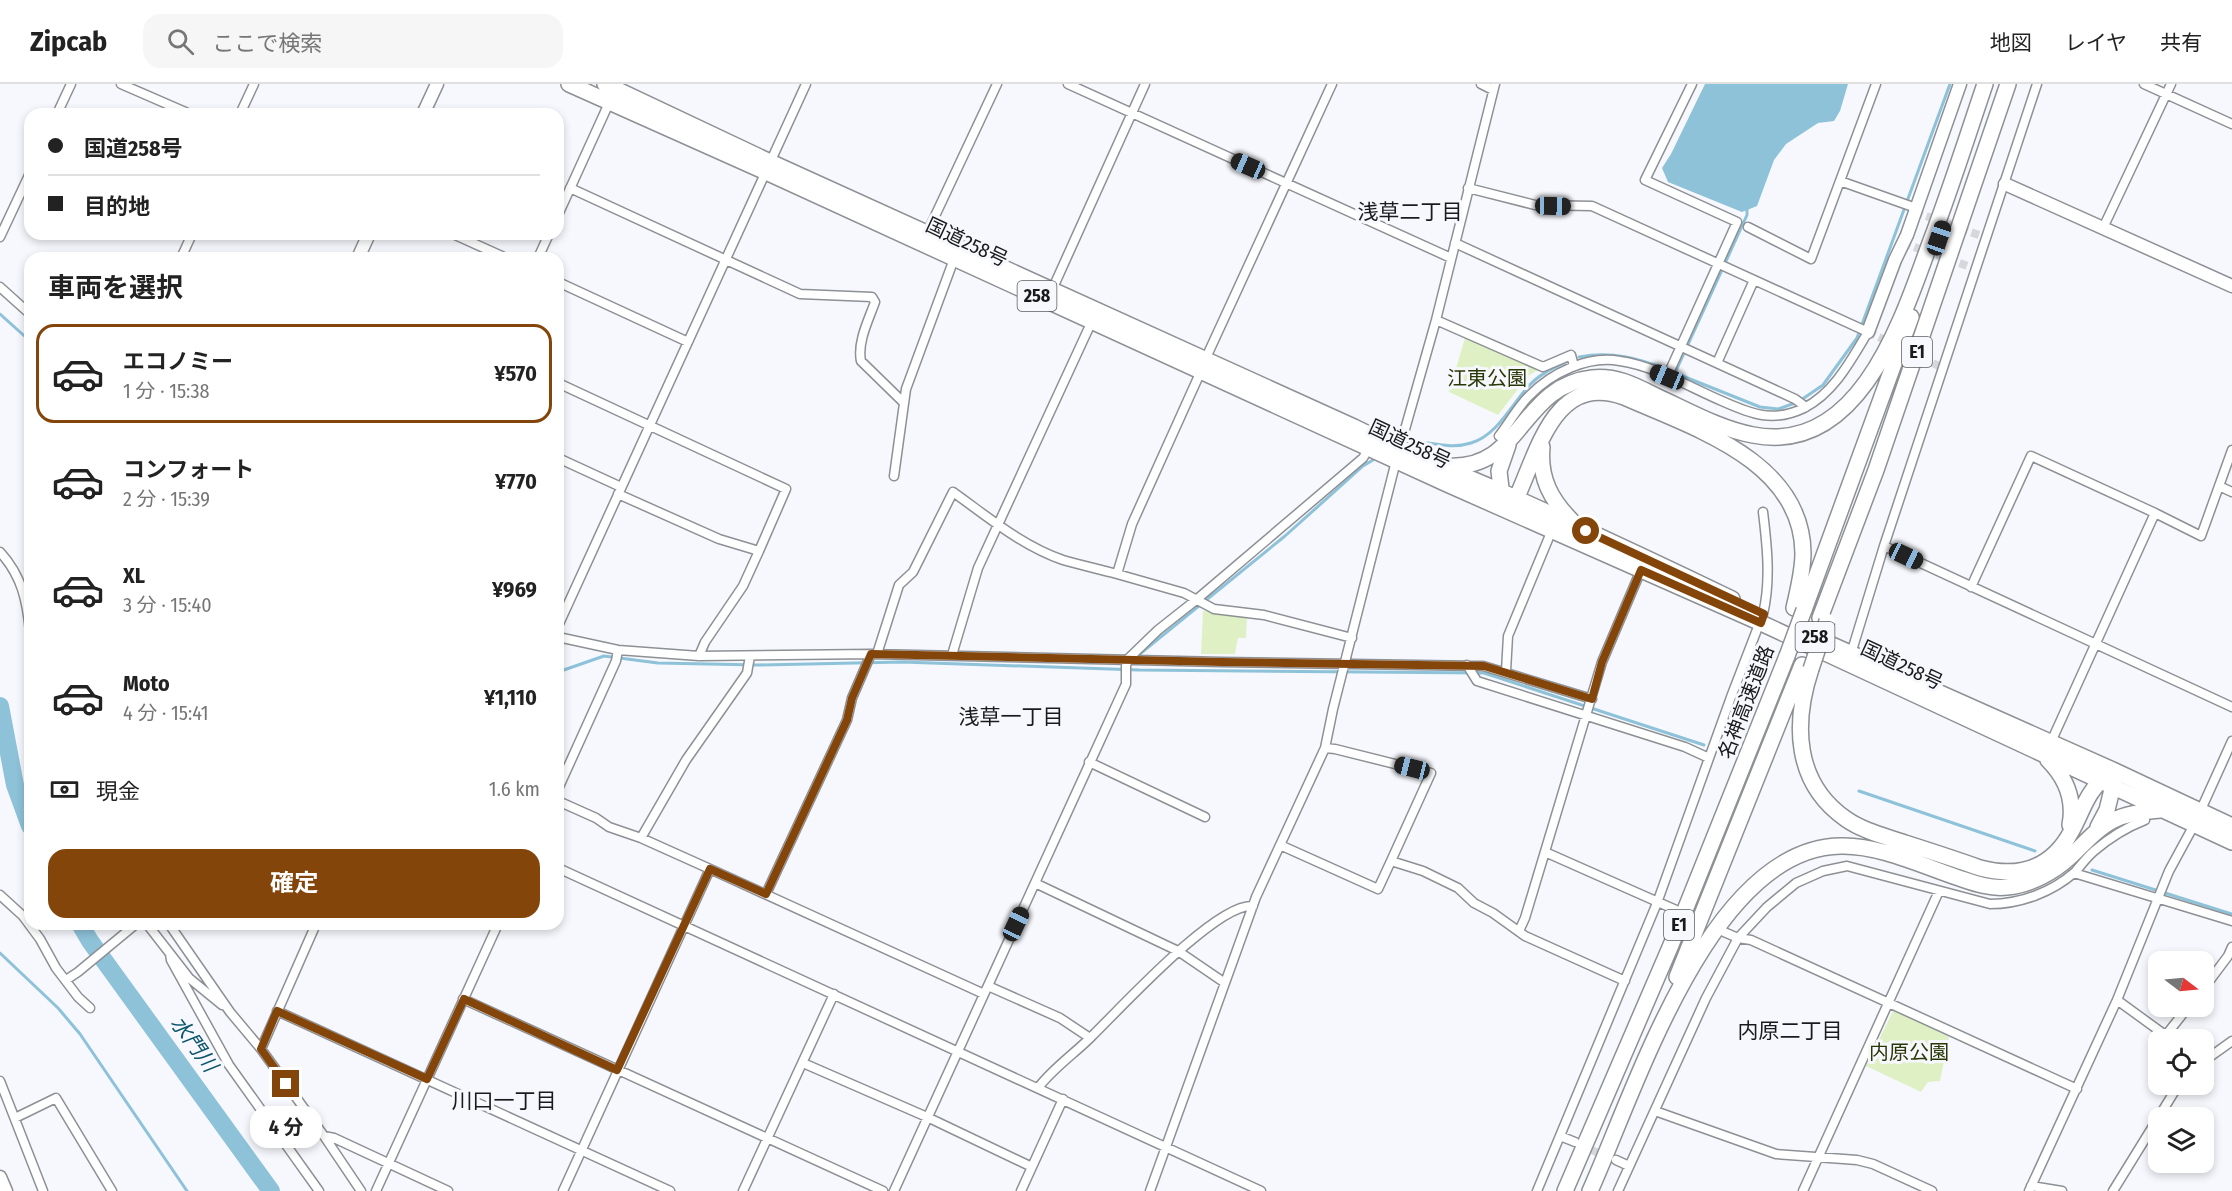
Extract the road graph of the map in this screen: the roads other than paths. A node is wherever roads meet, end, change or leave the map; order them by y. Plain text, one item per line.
1 (71, 84) edge
2 (121, 84) edge
3 (254, 84) edge
4 (437, 84) edge
5 (569, 84) edge
6 (806, 84) edge
7 (997, 84) edge
8 (1068, 84) edge
9 (1145, 84) edge
10 (1332, 84) edge
11 (1481, 84) edge
12 (1692, 84) edge
13 (1876, 84) edge
14 (1960, 84) edge
15 (1985, 84) edge
16 (1990, 84) edge
17 (2008, 84) edge
18 (2037, 84) edge
19 (2144, 84) edge
20 (2171, 84) edge
21 (1494, 87) edge
22 (611, 90) edge
23 (2166, 94) junction
24 (60, 108) edge
25 (176, 108) edge
26 (243, 108) edge
27 (426, 108) edge
28 (1131, 114) junction
29 (2232, 124) edge
30 (768, 167) junction
31 (1840, 181) junction
32 (1287, 183) junction
33 (2005, 184) junction
34 (24, 186) edge
35 (570, 188) junction
36 (1468, 188) junction
37 (564, 202) edge
38 (1909, 206) junction
39 (1748, 227) dead end
40 (2103, 228) junction
41 (927, 233) junction
42 (0, 237) edge
43 (466, 240) edge
44 (1455, 243) junction
45 (493, 252) edge
46 (1451, 258) junction
47 (954, 259) junction
48 (726, 260) junction
49 (1722, 265) junction
50 (1754, 280) junction
51 (564, 285) edge
52 (2232, 286) edge
53 (0, 287) edge
54 (1052, 290) junction
55 (24, 309) edge
56 (1436, 320) junction
57 (1092, 321) junction
58 (1863, 330) junction
59 (688, 342) junction
60 (1684, 348) junction
61 (1717, 363) junction
62 (1203, 365) junction
63 (1574, 366) junction
64 (1669, 373) junction
65 (564, 386) edge
66 (903, 402) junction
67 (1801, 403) junction
68 (650, 425) junction
69 (1547, 426) junction
70 (1506, 436) junction
71 (1369, 448) junction
72 (2232, 450) edge
73 (1398, 455) junction
74 (564, 461) edge
75 (1438, 465) junction
76 (894, 476) dead end
77 (2219, 486) junction
78 (620, 490) junction
79 (1501, 492) junction
80 (2232, 492) edge
81 (1510, 504) junction
82 (1763, 512) dead end
83 (2155, 513) junction
84 (1000, 525) junction
85 (1552, 530) junction
86 (1586, 531) junction
87 (1884, 546) junction
88 (759, 551) junction
89 (0, 552) edge
90 (1641, 570) junction
91 (1117, 574) junction
92 (1971, 587) junction
93 (24, 592) edge
94 (1200, 603) junction
95 (1799, 609) junction
96 (564, 613) edge
97 (1762, 618) junction
98 (1352, 638) junction
99 (564, 639) edge
100 (2095, 644) junction
101 (618, 655) junction
102 (952, 655) junction
103 (699, 656) junction
104 (871, 658) junction
105 (1849, 658) junction
106 (749, 661) junction
107 (1126, 666) junction
108 (1806, 667) junction
109 (1344, 669) junction
110 (1470, 670) junction
111 (1506, 671) junction
112 (1589, 707) junction
113 (2232, 707) edge
114 (2232, 741) edge
115 (1325, 748) junction
116 (2046, 748) junction
117 (1709, 758) junction
118 (1089, 762) junction
119 (2115, 771) junction
120 (564, 776) edge
121 (2106, 784) junction
122 (564, 804) edge
123 (2163, 810) junction
124 (1204, 817) dead end
125 (2197, 818) junction
126 (2145, 820) dead end
127 (2232, 826) edge
128 (2094, 833) junction
129 (641, 838) junction
130 (2065, 842) junction
131 (2232, 842) edge
132 (1280, 845) junction
133 (1545, 852) junction
134 (1391, 861) junction
135 (710, 869) junction
136 (564, 871) edge
137 (2074, 873) junction
138 (1035, 883) junction
139 (1939, 891) junction
140 (766, 894) junction
141 (2159, 894) junction
142 (0, 895) edge
143 (1657, 903) junction
144 (1253, 906) junction
145 (1676, 910) dead end
146 (24, 917) edge
147 (2232, 921) edge
148 (683, 926) junction
149 (33, 930) edge
150 (129, 930) edge
151 (152, 930) edge
152 (173, 930) edge
153 (313, 930) edge
154 (494, 930) edge
155 (1519, 931) junction
156 (1724, 932) dead end
157 (1738, 938) junction
158 (2232, 947) edge
159 (1178, 951) junction
160 (170, 954) junction
161 (2214, 975) edge
162 (66, 980) junction
163 (1625, 981) junction
164 (1225, 983) junction
165 (986, 990) junction
166 (834, 994) junction
167 (464, 999) junction
168 (2117, 1000) junction
169 (1889, 1002) junction
170 (90, 1008) dead end
171 (277, 1011) junction
172 (230, 1012) junction
173 (2158, 1029) edge
174 (1090, 1038) junction
175 (2232, 1041) edge
176 (261, 1049) junction
177 (957, 1051) junction
178 (2214, 1054) edge
179 (802, 1063) junction
180 (617, 1070) junction
181 (427, 1079) junction
182 (0, 1080) edge
183 (1038, 1088) junction
184 (2077, 1089) junction
185 (2172, 1095) edge
186 (1063, 1099) junction
187 (1655, 1111) junction
188 (927, 1117) junction
189 (15, 1118) junction
190 (324, 1136) junction
191 (1560, 1136) junction
192 (767, 1139) junction
193 (1575, 1142) tunnel mouth
194 (1166, 1148) junction
195 (581, 1149) junction
196 (1818, 1158) junction
197 (1616, 1160) tunnel mouth
198 (388, 1163) junction
199 (1629, 1166) junction
200 (1032, 1167) junction
201 (0, 1178) edge
202 (2030, 1189) edge
203 (6, 1191) edge
204 (43, 1191) edge
205 (112, 1191) edge
206 (319, 1191) edge
207 (361, 1191) edge
208 (376, 1191) edge
209 (448, 1191) edge
210 (563, 1191) edge
211 (670, 1191) edge
212 (743, 1191) edge
213 (883, 1191) edge
214 (894, 1191) edge
215 (1022, 1191) edge
216 (1150, 1191) edge
217 (1261, 1191) edge
218 (1537, 1191) edge
219 (1565, 1191) edge
220 (1585, 1191) edge
221 (1590, 1191) edge
222 (1618, 1191) edge
223 (1803, 1191) edge
224 (1932, 1191) edge
225 (2062, 1191) edge
226 (2113, 1191) edge

1 - 24 street
2 - 25 street
3 - 26 street
4 - 27 street
5 - 22 highway, 国道258号 / 258
6 - 30 street
7 - 41 street
8 - 28 street
9 - 28 street
10 - 32 street
11 - 21 street
12 - 49 street
13 - 31 street
14 - 38 street
15 - 70 highway
16 - 95 highway, E1
17 - 108 highway, 名神高速道路 / E1
18 - 33 street
19 - 23 street
20 - 23 street
21 - 36 street
22 - 30 highway, 国道258号 / 258
22 - 35 street
23 - 29 street
23 - 40 street
28 - 32 street
28 - 54 street
30 - 41 highway, 国道258号 / 258
30 - 47 highway, 国道258号 / 258
30 - 48 street
31 - 38 street
31 - 39 street
32 - 46 street
32 - 62 street
33 - 40 street
33 - 87 street
34 - 42 street
35 - 37 street
35 - 48 street
36 - 44 street
36 - 49 street
38 - 58 street
40 - 52 street
41 - 54 highway, 国道258号 / 258
43 - 45 street
44 - 46 street
44 - 60 street
46 - 56 street
47 - 57 highway, 国道258号 / 258
47 - 66 street
48 - 59 street
48 - 66 street
49 - 50 street
49 - 60 street
50 - 58 street
50 - 61 street
51 - 59 street
53 - 55 street
54 - 62 highway, 国道258号 / 258
56 - 63 street
56 - 73 street
57 - 62 highway, 国道258号 / 258
57 - 84 street
58 - 67 street
59 - 68 street
60 - 61 street
60 - 64 street
61 - 67 street
62 - 71 highway, 国道258号 / 258
62 - 73 highway, 国道258号 / 258
62 - 91 street
63 - 64 street
63 - 70 street
64 - 67 street
65 - 68 street
66 - 76 street
68 - 78 street
68 - 88 street
69 - 81 highway
69 - 86 highway
69 - 95 highway
70 - 75 highway
70 - 79 highway
71 - 73 highway, 国道258号 / 258
71 - 94 street
72 - 77 street
73 - 75 highway, 国道258号 / 258
73 - 81 highway, 国道258号 / 258
73 - 98 street
74 - 78 street
75 - 79 highway, 国道258号 / 258
77 - 80 street
77 - 83 street
78 - 88 street
78 - 96 street
79 - 81 highway, 国道258号 / 258
81 - 85 highway, 国道258号 / 258
81 - 86 highway, 国道258号 / 258
82 - 97 street
83 - 92 street
83 - 100 street
84 - 91 street
84 - 102 street
84 - 104 street
85 - 90 highway, 国道258号 / 258
85 - 111 street
86 - 97 highway, 国道258号 / 258
87 - 92 street
87 - 105 street
88 - 103 street
89 - 93 street
90 - 97 highway, 国道258号 / 258
90 - 112 street
91 - 94 street
92 - 100 street
94 - 98 street
94 - 107 street
95 - 219 highway, E1
97 - 105 highway, 国道258号 / 258
97 - 117 street
98 - 109 street
99 - 101 street
100 - 113 street
100 - 116 street
101 - 103 street
101 - 120 street
102 - 104 street
102 - 107 street
103 - 106 street
104 - 106 street
104 - 140 street
105 - 116 highway, 国道258号 / 258
106 - 129 street
107 - 109 street
107 - 118 street
108 - 130 highway
108 - 220 highway, 名神高速道路 / E1
109 - 110 street
109 - 115 street
110 - 111 street
110 - 112 street
111 - 112 street
112 - 117 street
112 - 133 street
114 - 125 street
115 - 132 street
115 - 134 street
116 - 119 highway, 国道258号 / 258
116 - 121 highway, 国道258号 / 258
116 - 130 highway
117 - 143 street
118 - 124 street
118 - 138 street
119 - 121 highway
119 - 125 highway, 国道258号 / 258
121 - 123 highway, 国道258号 / 258
121 - 128 highway
121 - 130 highway
122 - 129 street
123 - 125 highway, 国道258号 / 258
123 - 128 highway
125 - 127 highway, 国道258号 / 258
125 - 131 highway, 国道258号 / 258
125 - 141 street
126 - 137 street
128 - 221 highway
129 - 135 street
132 - 134 street
132 - 144 street
133 - 143 street
133 - 155 street
134 - 155 street
135 - 140 street
135 - 148 street
136 - 148 street
137 - 139 street
137 - 141 street
138 - 159 street
138 - 165 street
139 - 157 street
139 - 169 street
140 - 165 street
141 - 147 street
141 - 168 street
142 - 146 street
143 - 145 street
143 - 163 street
144 - 159 street
144 - 164 street
148 - 166 street
148 - 180 street
149 - 162 street
150 - 162 street
151 - 160 street
152 - 172 street
153 - 171 street
154 - 167 street
155 - 163 street
156 - 157 street
157 - 169 street
157 - 187 street
158 - 161 street
159 - 164 street
159 - 174 street
160 - 172 street
160 - 206 street
162 - 170 street
163 - 191 street
164 - 194 street
165 - 174 street
165 - 177 street
166 - 177 street
166 - 179 street
167 - 180 street
167 - 181 street
168 - 173 street
168 - 184 street
169 - 184 street
169 - 196 street
171 - 176 street
171 - 181 street
172 - 176 street
174 - 183 street
175 - 178 street
176 - 190 street
177 - 183 street
177 - 188 street
179 - 188 street
179 - 192 street
180 - 192 street
180 - 195 street
181 - 195 street
181 - 198 street
182 - 189 street
183 - 186 street
184 - 202 street
185 - 226 street
186 - 194 street
186 - 200 street
187 - 196 street
187 - 199 street
188 - 200 street
188 - 214 street
189 - 204 street
189 - 205 street
190 - 198 street
190 - 207 street
191 - 193 street
191 - 218 street
192 - 212 street
192 - 213 street
194 - 216 street
194 - 217 street
195 - 210 street
195 - 211 street
196 - 223 street
196 - 224 street
197 - 199 street
198 - 208 street
198 - 209 street
199 - 222 street
200 - 215 street
201 - 203 street
202 - 225 street

